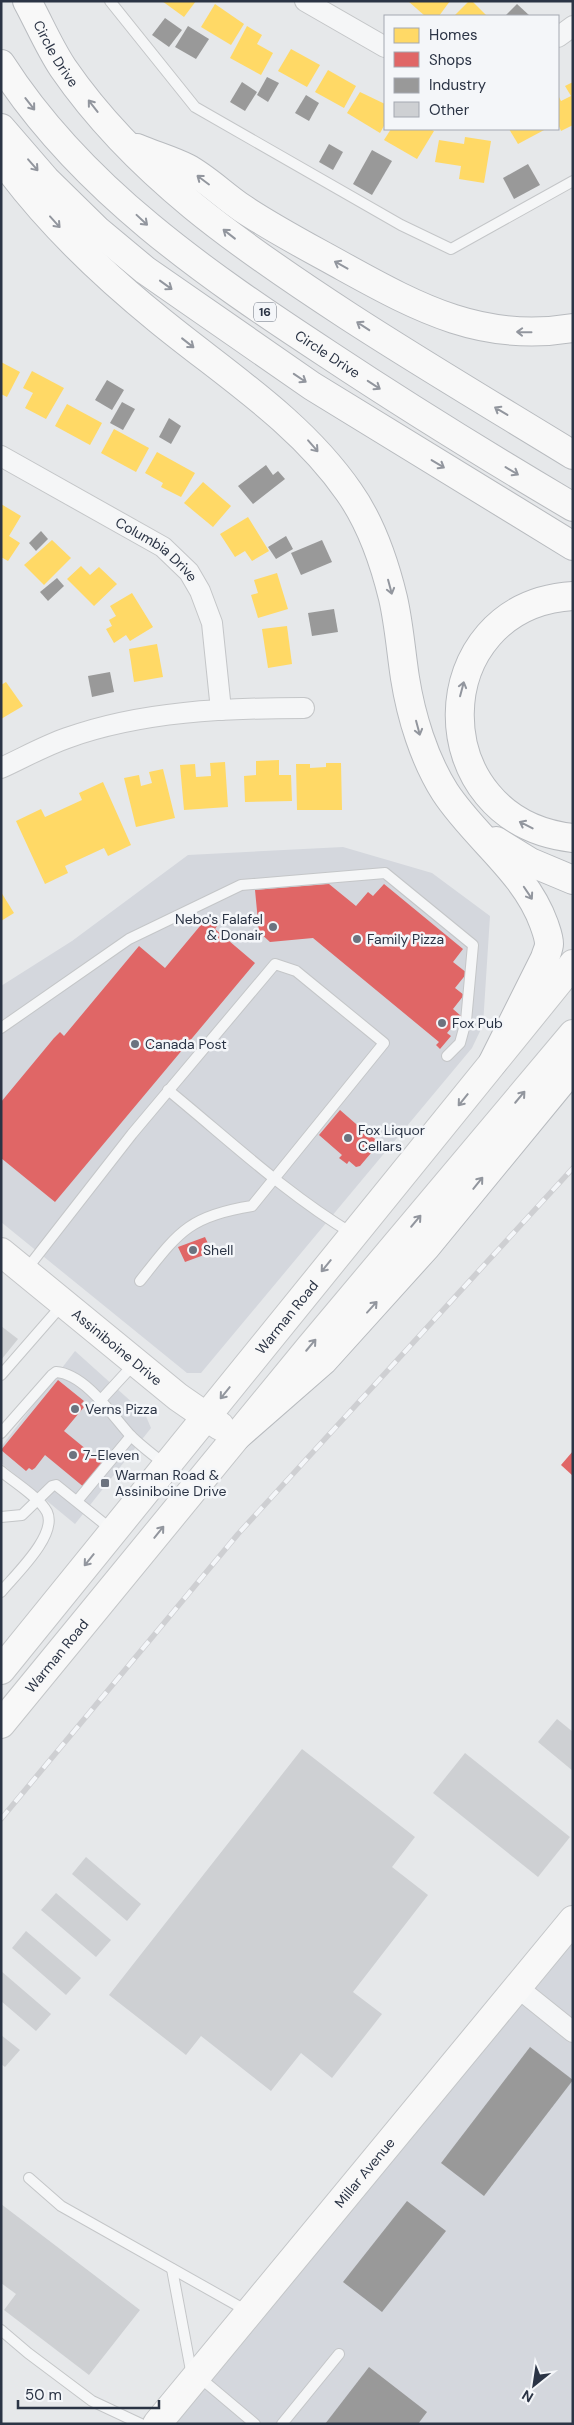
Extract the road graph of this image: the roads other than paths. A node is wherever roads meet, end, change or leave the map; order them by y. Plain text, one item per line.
1 (27, 1) edge
2 (110, 1) edge
3 (305, 1) edge
4 (573, 26) edge
5 (559, 37) edge
6 (384, 46) edge
7 (1, 64) edge
8 (1, 128) edge
9 (124, 143) junction
10 (1, 158) edge
11 (573, 182) edge
12 (573, 328) edge
13 (573, 455) edge
14 (1, 456) edge
15 (573, 507) edge
16 (573, 546) edge
17 (573, 596) edge
18 (304, 708) dead end
19 (221, 710) junction
20 (1, 768) edge
21 (463, 815) junction
22 (573, 838) edge
23 (573, 880) edge
24 (573, 964) edge
25 (1, 1028) edge
26 (573, 1034) edge
27 (447, 1056) dead end
28 (493, 1062) junction
29 (573, 1068) edge
30 (168, 1090) junction
31 (274, 1177) junction
32 (353, 1234) junction
33 (1, 1252) edge
34 (26, 1270) junction
35 (140, 1281) dead end
36 (64, 1302) junction
37 (135, 1362) junction
38 (1, 1375) edge
39 (100, 1401) junction
40 (206, 1416) junction
41 (1, 1434) edge
42 (131, 1436) junction
43 (236, 1437) junction
44 (166, 1465) junction
45 (1, 1471) edge
46 (38, 1501) junction
47 (77, 1501) junction
48 (1, 1517) edge
49 (113, 1531) junction
50 (1, 1592) edge
51 (1, 1670) edge
52 (1, 1724) edge
53 (570, 1928) edge
54 (517, 1987) junction
55 (573, 2032) edge
56 (29, 2178) dead end
57 (172, 2269) junction
58 (250, 2312) junction
59 (1, 2330) edge
60 (339, 2354) dead end
61 (195, 2378) junction
62 (140, 2424) edge
63 (157, 2424) edge
64 (255, 2424) edge
65 (282, 2424) edge

9 -> 1 main road, Circle Drive
2 - 11 lane
3 - 6 street
4 - 5 street
7 -> 15 main road, Circle Drive / 16
8 -> 16 main road
12 -> 9 main road
13 -> 9 main road, Circle Drive
10 -> 21 main road
14 - 19 street, Columbia Drive
22 -> 17 main road
18 - 19 street
19 - 20 street
21 - 23 main road
21 -> 28 main road
24 - 28 main road, Warman Road
25 - 27 lane
43 -> 26 main road, Warman Road
28 -> 32 main road, Warman Road
43 -> 29 main road
30 - 31 lane
30 - 31 lane
30 - 34 lane
31 - 32 lane
31 - 35 lane
32 -> 40 main road, Warman Road
33 - 34 main road, Assiniboine Drive
34 - 36 main road, Assiniboine Drive
36 - 37 main road, Assiniboine Drive
36 - 38 lane
37 - 39 lane
37 - 40 main road, Assiniboine Drive
39 - 41 lane
39 - 42 lane
40 - 43 main road, Assiniboine Drive
40 - 44 main road, Warman Road
42 - 44 lane
42 - 47 lane
52 -> 43 main road, Warman Road
44 - 49 main road, Warman Road
45 - 46 lane
46 - 47 lane
46 - 48 lane
46 - 50 lane
47 - 49 lane
49 -> 51 main road, Warman Road
53 - 54 main road, Millar Avenue
54 - 55 street
54 - 58 main road, Millar Avenue
56 - 57 lane
57 - 58 lane
57 - 61 lane
58 - 61 main road, Millar Avenue
59 - 62 lane
60 - 65 lane
61 - 63 main road, Millar Avenue
61 - 64 lane

